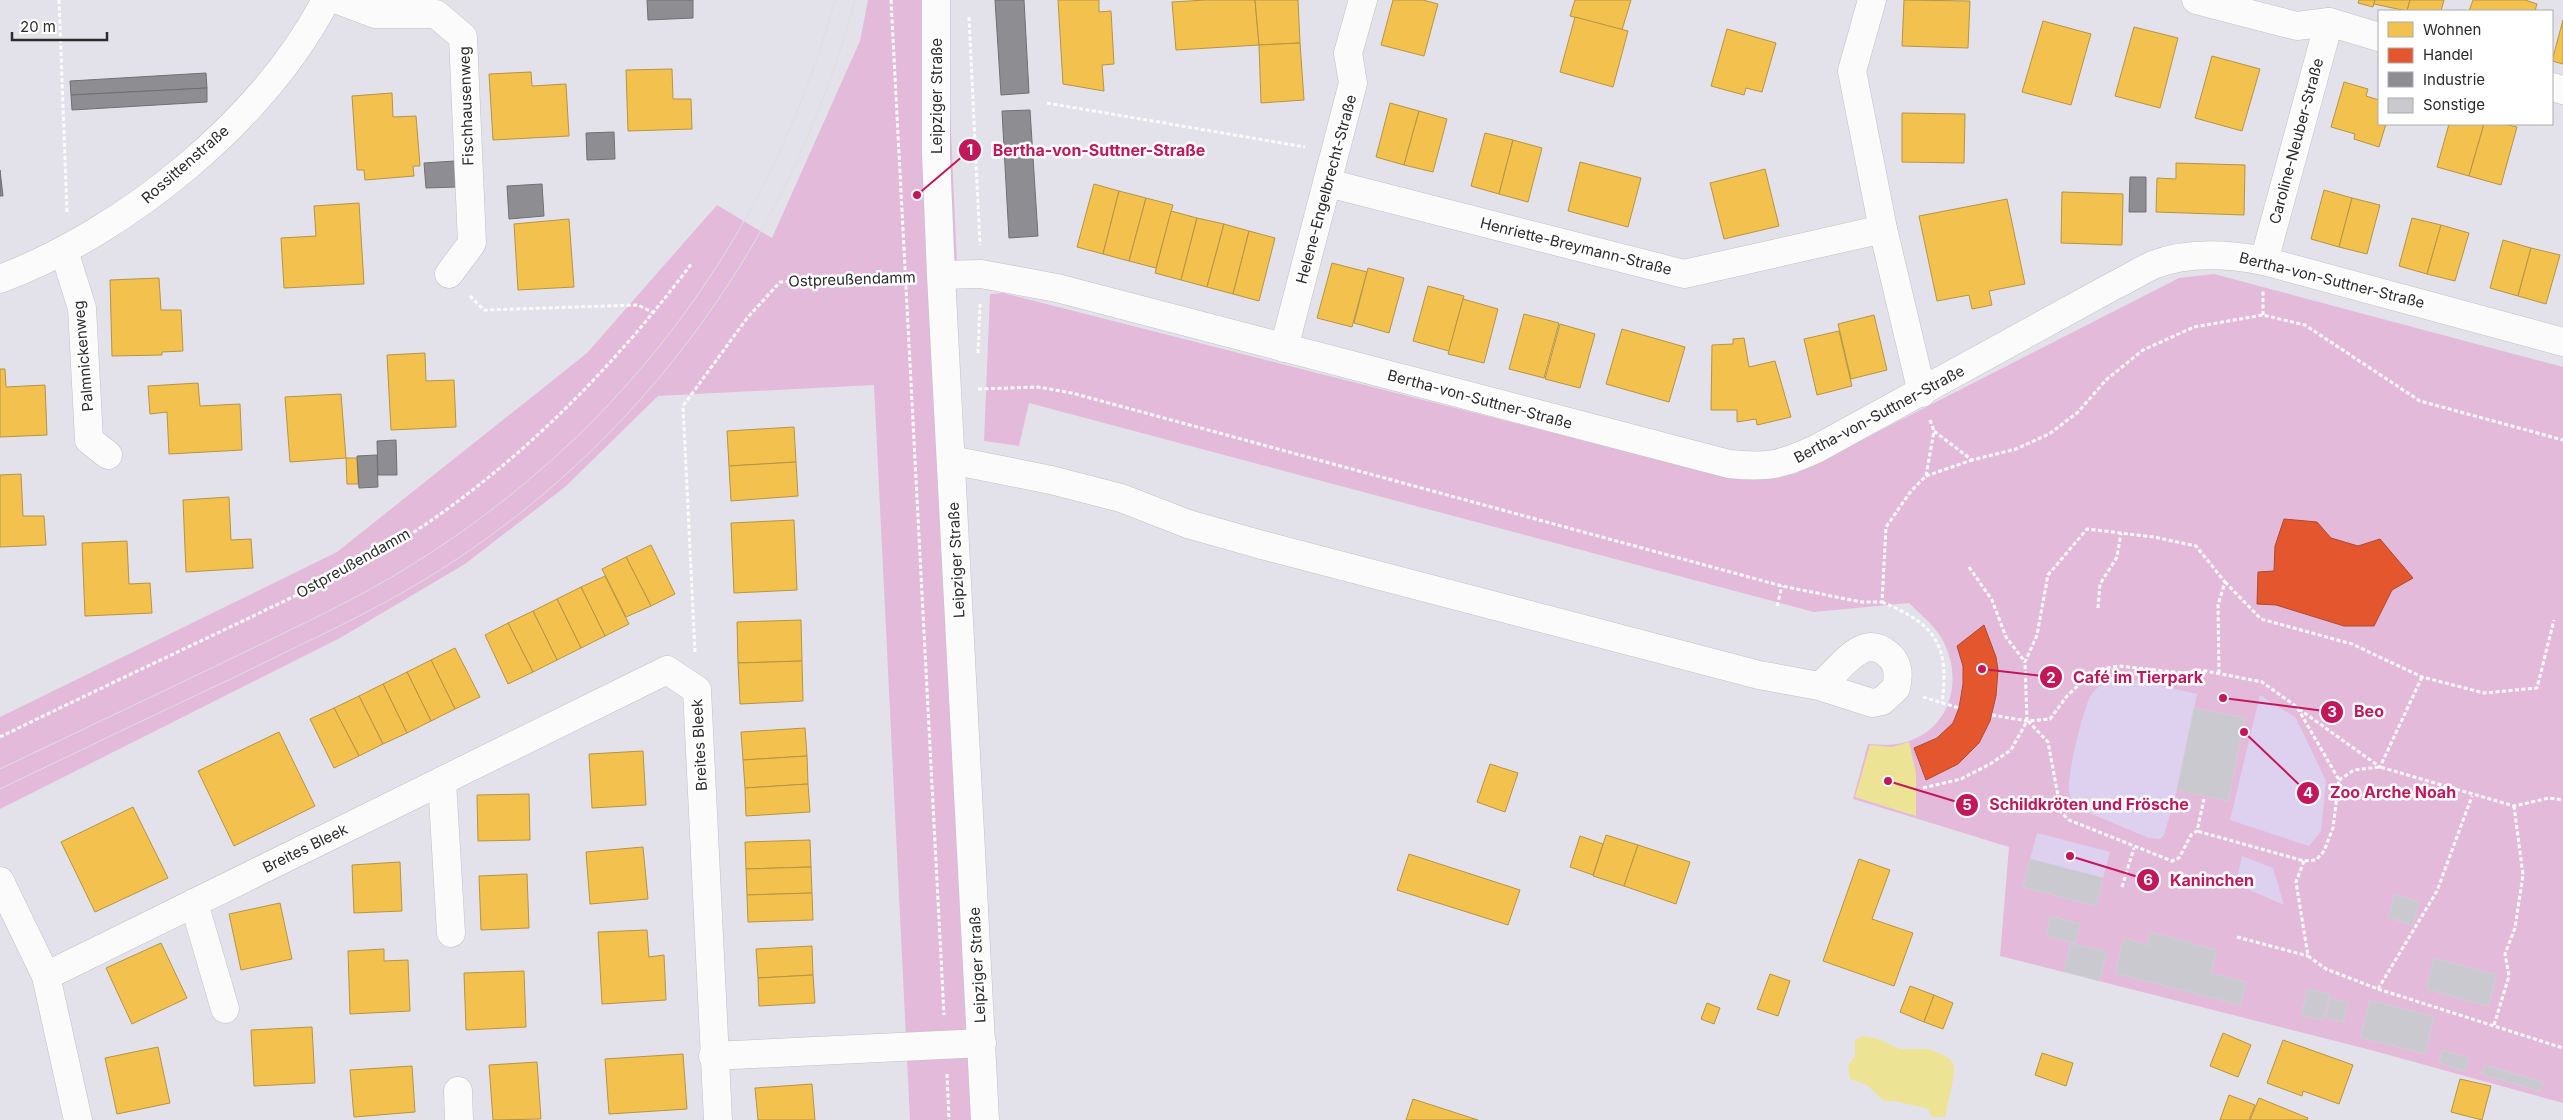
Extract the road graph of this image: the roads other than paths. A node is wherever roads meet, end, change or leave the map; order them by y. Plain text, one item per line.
1 (326, 0) edge
2 (338, 0) edge
3 (936, 0) edge
4 (1362, 0) edge
5 (1872, 0) edge
6 (2196, 0) edge
7 (2329, 22) junction
8 (2378, 37) edge
9 (1328, 183) junction
10 (1884, 229) junction
11 (64, 251) junction
12 (2264, 260) junction
13 (449, 274) road end
14 (942, 274) junction
15 (0, 279) edge
16 (2563, 342) edge
17 (1284, 348) junction
18 (1922, 393) junction
19 (108, 455) dead end
20 (951, 460) junction
21 (1819, 686) junction
22 (442, 781) junction
23 (0, 881) edge
24 (194, 903) junction
25 (451, 933) dead end
26 (46, 976) junction
27 (225, 1009) dead end
28 (982, 1043) junction
29 (713, 1056) junction
30 (458, 1091) dead end
31 (78, 1120) edge
32 (459, 1120) edge
33 (718, 1120) edge
34 (985, 1120) edge

1 - 11 street, Rossittenstraße
2 - 13 street, Fischhausenweg
3 - 14 street, Leipziger Straße
4 - 9 street, Helene-Engelbrecht-Straße
5 - 10 street
6 - 7 street
7 - 8 street
7 - 12 street, Caroline-Neuber-Straße
9 - 10 street, Henriette-Breymann-Straße
9 - 17 street, Helene-Engelbrecht-Straße
10 - 18 street
11 - 15 street, Rossittenstraße
11 - 19 street, Palmnickenweg
12 - 16 street, Bertha-von-Suttner-Straße
12 - 18 street, Bertha-von-Suttner-Straße
14 - 17 street, Bertha-von-Suttner-Straße
14 - 20 street, Leipziger Straße
17 - 18 street, Bertha-von-Suttner-Straße
20 - 21 street
20 - 28 street, Leipziger Straße
21 - 21 street
22 - 24 street, Breites Bleek
22 - 25 street
22 - 29 street, Breites Bleek
23 - 26 street
24 - 26 street, Breites Bleek
24 - 27 street
26 - 31 street
28 - 29 street
28 - 34 street, Leipziger Straße
29 - 33 street, Breites Bleek
30 - 32 street

